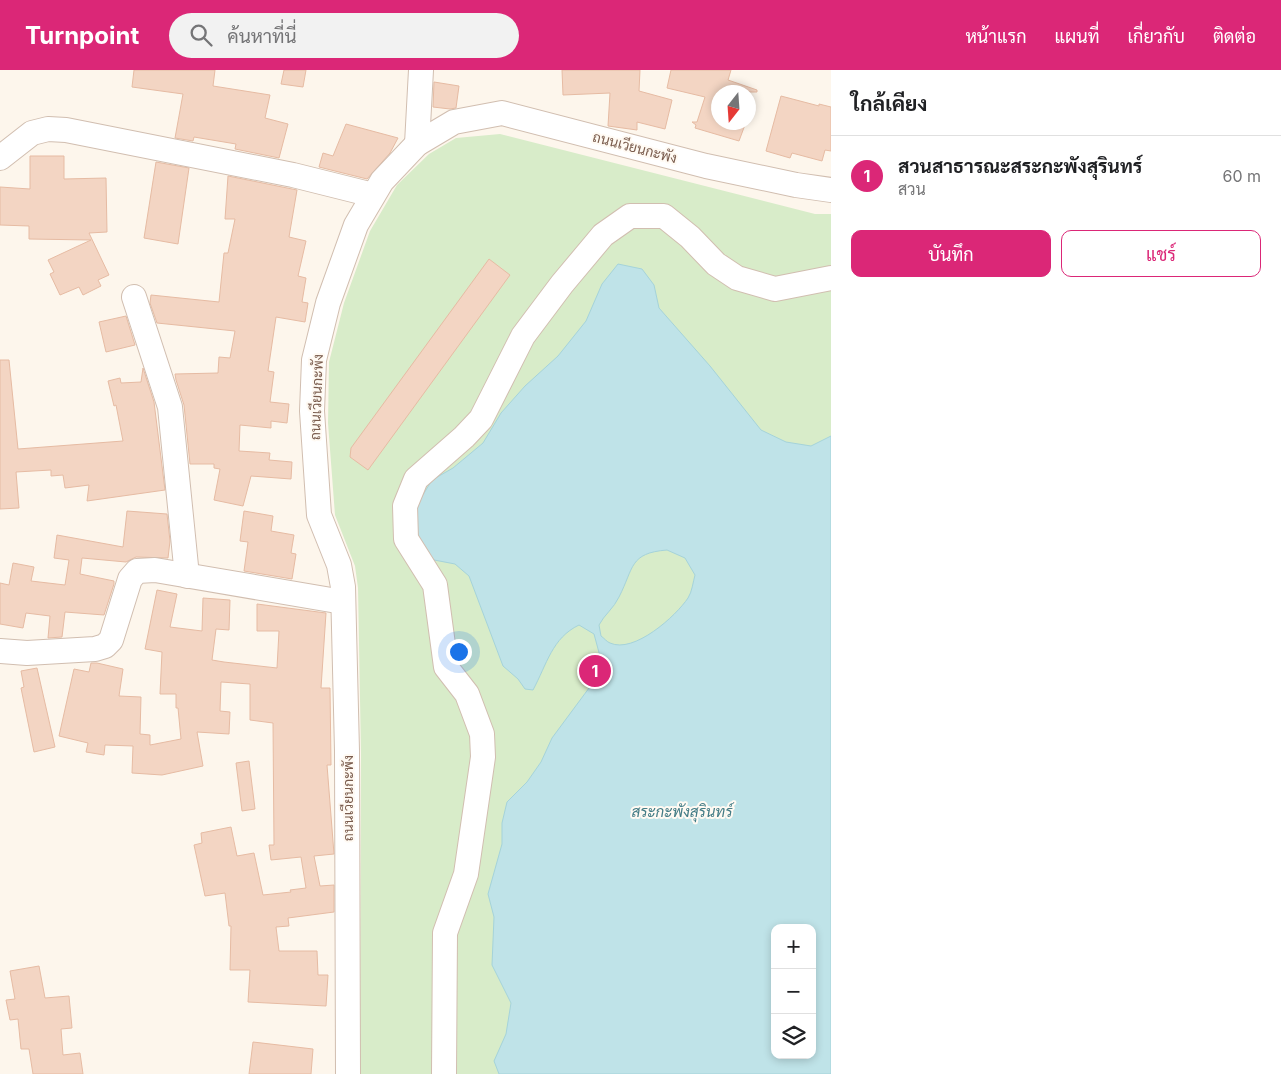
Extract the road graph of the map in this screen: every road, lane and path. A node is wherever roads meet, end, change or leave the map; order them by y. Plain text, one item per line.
1 (421, 70) edge
2 (417, 144) junction
3 (0, 158) edge
4 (831, 190) edge
5 (373, 196) junction
6 (831, 278) edge
7 (134, 297) dead end
8 (187, 576) junction
9 (343, 602) junction
10 (0, 652) edge
11 (348, 1074) edge
12 (444, 1074) edge

1 - 2 street
2 - 4 street, ถนนเวียนกะพัง
2 - 5 street, ถนนเวียนกะพัง
3 - 5 street
5 - 9 street, ถนนเวียนกะพัง
6 - 12 street
7 - 8 street
8 - 9 street
8 - 10 street
9 - 11 street, ถนนเวียนกะพัง

